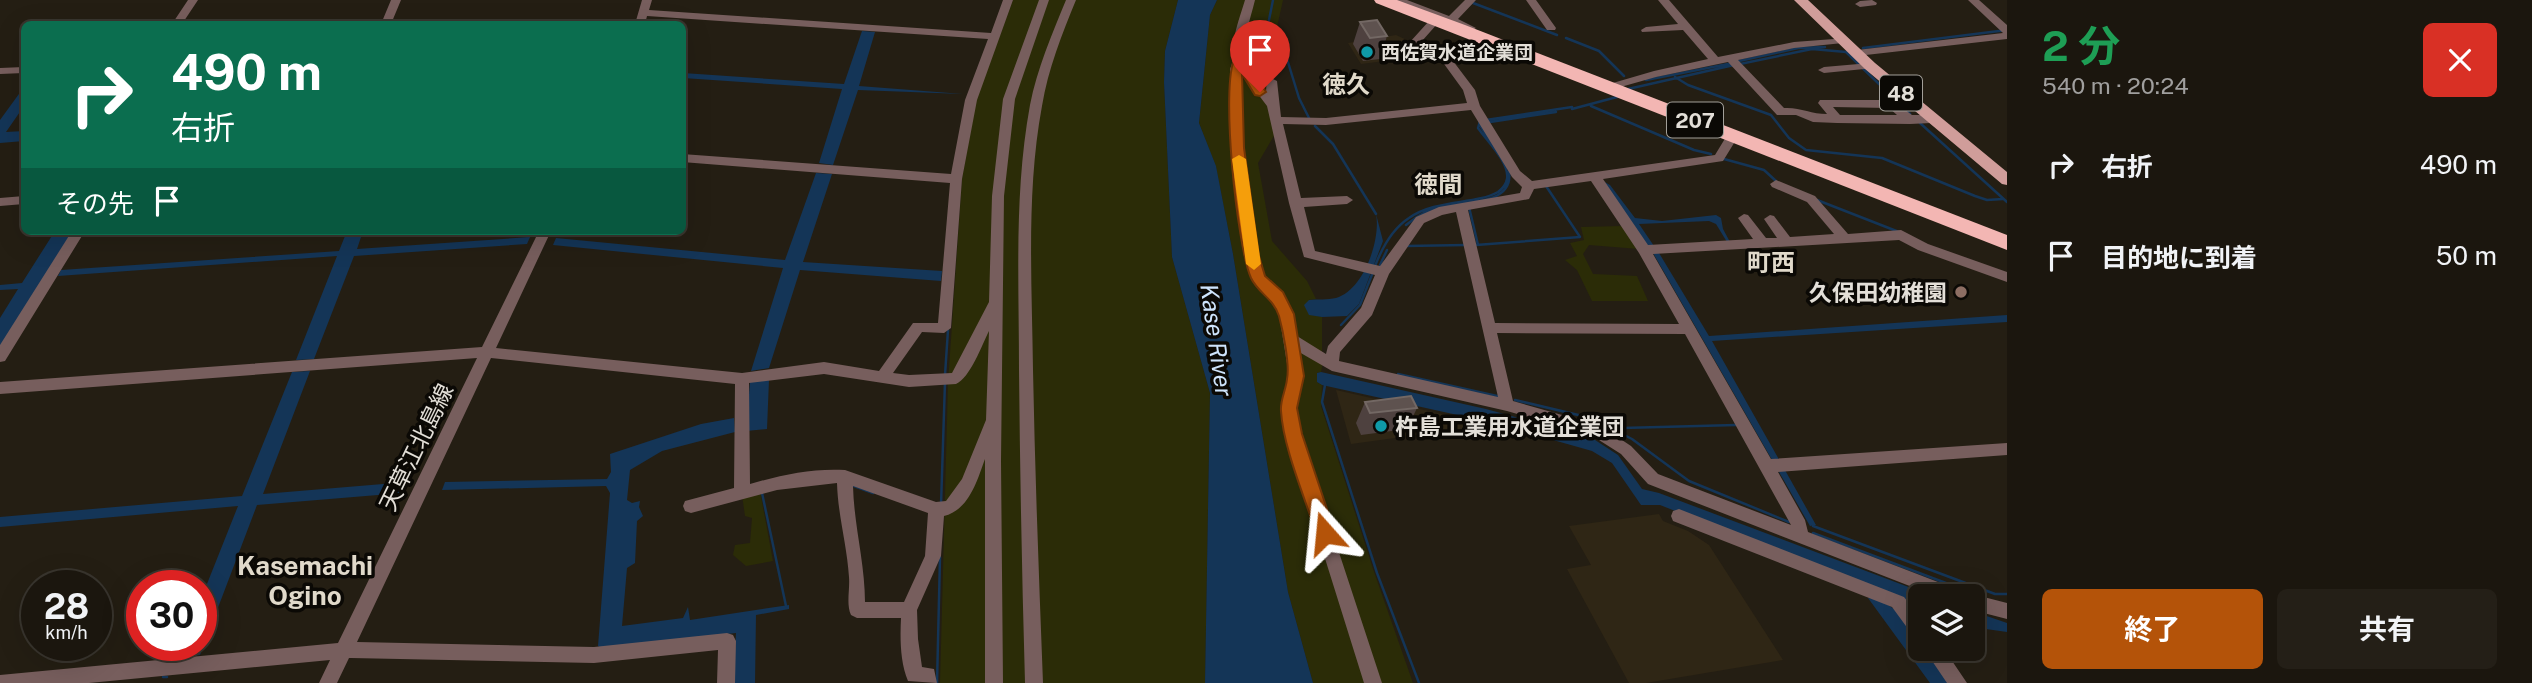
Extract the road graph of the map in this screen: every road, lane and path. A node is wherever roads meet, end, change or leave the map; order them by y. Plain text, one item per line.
1 (193, 0) edge
2 (396, 0) edge
3 (648, 0) edge
4 (1008, 0) edge
5 (1044, 0) edge
6 (1070, 0) edge
7 (1250, 0) edge
8 (1371, 0) edge
9 (1382, 0) edge
10 (1398, 0) edge
11 (1471, 0) edge
12 (1531, 0) edge
13 (1663, 0) edge
14 (1800, 0) edge
15 (1973, 0) edge
16 (641, 19) edge
17 (179, 21) edge
18 (387, 21) edge
19 (1433, 23) junction
20 (1459, 26) junction
21 (1686, 27) junction
22 (1551, 28) dead end
23 (1646, 30) dead end
24 (2006, 32) edge
25 (992, 36) junction
26 (1843, 40) junction
27 (1857, 53) junction
28 (1240, 60) junction
29 (1716, 62) junction
30 (1736, 63) junction
31 (1870, 66) junction
32 (21, 70) edge
33 (1824, 70) dead end
34 (0, 71) edge
35 (1271, 82) dead end
36 (1610, 87) junction
37 (1272, 104) junction
38 (1474, 106) junction
39 (1837, 119) junction
40 (1931, 119) junction
41 (1276, 120) junction
42 (1910, 120) junction
43 (1733, 135) junction
44 (686, 158) edge
45 (956, 179) junction
46 (1596, 179) junction
47 (2007, 180) edge
48 (1529, 186) junction
49 (1774, 190) dead end
50 (21, 200) edge
51 (1347, 200) dead end
52 (0, 202) edge
53 (1295, 203) junction
54 (1466, 206) junction
55 (1744, 218) dead end
56 (1770, 219) dead end
57 (76, 235) edge
58 (543, 235) edge
59 (1844, 239) junction
60 (1787, 242) junction
61 (1763, 243) junction
62 (2007, 243) edge
63 (1651, 250) junction
64 (1374, 270) junction
65 (2007, 277) edge
66 (995, 304) junction
67 (1489, 328) junction
68 (1689, 329) junction
69 (1290, 340) junction
70 (487, 352) junction
71 (0, 357) edge
72 (1332, 365) junction
73 (754, 377) junction
74 (882, 378) junction
75 (0, 388) edge
76 (1507, 405) junction
77 (993, 420) junction
78 (2007, 449) edge
79 (1773, 466) junction
80 (845, 477) junction
81 (742, 491) junction
82 (1683, 494) junction
83 (691, 506) dead end
84 (941, 509) junction
85 (1801, 536) junction
86 (1925, 584) edge
87 (1985, 605) edge
88 (909, 610) junction
89 (2007, 611) edge
90 (1908, 615) edge
91 (344, 650) junction
92 (1942, 661) edge
93 (0, 683) edge
94 (328, 683) edge
95 (726, 683) edge
96 (928, 683) edge
97 (994, 683) edge
98 (1034, 683) edge
99 (1373, 683) edge
100 (1958, 683) edge

1 - 17 street
2 - 18 street
3 - 16 street
4 - 25 street
5 - 66 street
6 - 98 street
7 - 28 street
8 - 19 street
9 - 20 highway, 207
10 - 20 street
11 - 20 street
12 - 22 street
13 - 21 street
14 - 26 main road, 48
15 - 24 street
16 - 25 street
19 - 20 street
19 - 38 street
20 - 36 highway, 207
21 - 23 street
21 - 29 street
24 - 27 street
25 - 45 street
26 - 27 main road, 48
26 - 30 street
27 - 31 main road, 48
28 - 37 street
28 - 69 street
29 - 30 street
29 - 36 street
30 - 39 street
31 - 33 street
31 - 40 main road, 48
32 - 34 street
35 - 37 street
36 - 43 highway, 207
37 - 41 street
38 - 41 street
38 - 48 street
39 - 42 street
39 - 42 street
40 - 42 street
40 - 47 main road, 48
41 - 53 street
43 - 46 street
43 - 62 highway, 207
44 - 45 street
45 - 74 street
46 - 48 street
46 - 63 street
48 - 54 street
49 - 59 street
50 - 52 street
51 - 53 street
53 - 64 street
54 - 64 street
54 - 67 street
55 - 61 street
56 - 60 street
57 - 71 street
58 - 70 street, 天草江北島線
59 - 60 street
59 - 65 street
60 - 61 street
61 - 63 street
63 - 68 street
64 - 72 street
66 - 74 street
66 - 77 street
67 - 68 street
67 - 76 street
68 - 79 street
69 - 72 street
69 - 99 street
70 - 73 street
70 - 75 street
70 - 91 street, 天草江北島線
72 - 76 street
73 - 74 street
73 - 81 street
76 - 82 street
77 - 84 street
77 - 97 street
78 - 79 street
79 - 85 street
80 - 81 street
80 - 84 street
80 - 88 street
81 - 83 street
82 - 85 street
82 - 90 street
84 - 88 street
85 - 86 street
87 - 89 street
88 - 96 street
91 - 93 street
91 - 94 street, 天草江北島線
91 - 95 street
92 - 100 street

